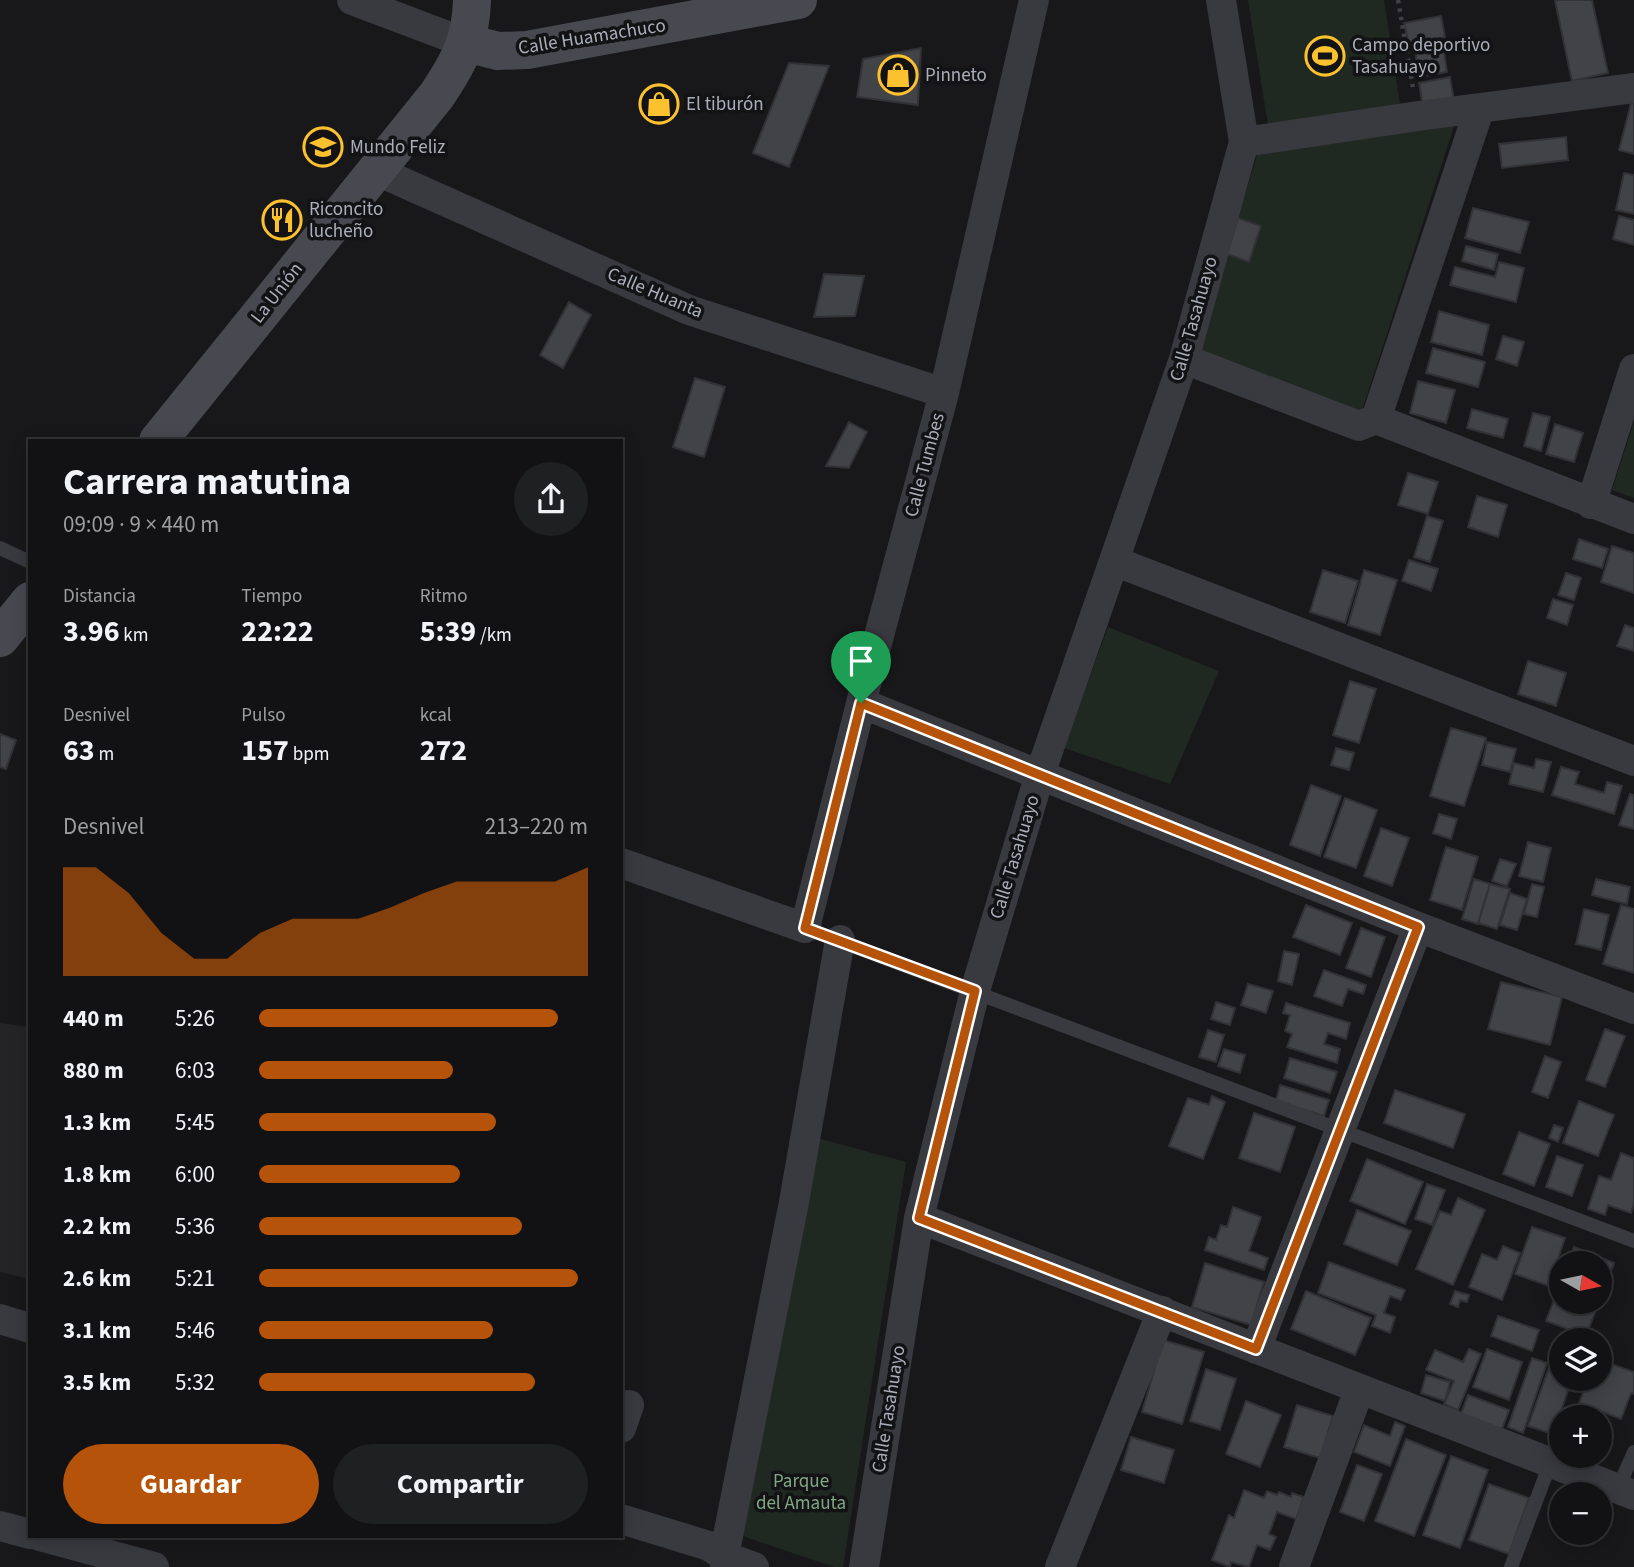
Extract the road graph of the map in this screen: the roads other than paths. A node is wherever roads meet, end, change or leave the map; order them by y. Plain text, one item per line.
1 (352, 0) edge
2 (472, 0) edge
3 (798, 0) edge
4 (1034, 0) edge
5 (1221, 0) edge
6 (466, 43) junction
7 (1634, 88) edge
8 (1479, 110) junction
9 (1244, 142) junction
10 (375, 170) junction
11 (1184, 359) junction
12 (1634, 369) edge
13 (944, 393) junction
14 (1376, 419) junction
15 (160, 439) edge
16 (1591, 504) junction
17 (1634, 519) edge
18 (0, 548) edge
19 (28, 561) edge
20 (1114, 561) junction
21 (28, 603) edge
22 (0, 638) edge
23 (861, 703) junction
24 (1634, 761) edge
25 (1040, 774) junction
26 (623, 864) edge
27 (1418, 927) junction
28 (805, 928) junction
29 (840, 940) junction
30 (975, 991) junction
31 (1634, 1009) edge
32 (1340, 1130) junction
33 (919, 1218) junction
34 (1634, 1241) edge
35 (1162, 1311) junction
36 (0, 1319) edge
37 (28, 1327) edge
38 (1256, 1349) junction
39 (1359, 1390) junction
40 (1634, 1452) edge
41 (1549, 1464) edge
42 (1549, 1467) edge
43 (1561, 1468) edge
44 (1626, 1492) edge
45 (623, 1520) edge
46 (0, 1526) edge
47 (28, 1533) edge
48 (47, 1538) edge
49 (724, 1562) edge
50 (154, 1567) edge
51 (754, 1567) edge
52 (864, 1567) edge
53 (1060, 1567) edge
54 (1294, 1567) edge
55 (1511, 1567) edge

1 - 6 street, Calle Huamachuco
2 - 6 main road, La Unión
3 - 6 main road, Calle Huamachuco
4 - 13 street, Calle Tumbes
5 - 9 street, Calle Tasahuayo
6 - 10 main road, La Unión
7 - 8 street
8 - 9 street
8 - 14 street
9 - 11 street, Calle Tasahuayo
10 - 13 street, Calle Huanta
10 - 15 main road, La Unión
11 - 14 street
11 - 20 street, Calle Tasahuayo
12 - 16 street
13 - 23 street, Calle Tumbes
14 - 16 street
16 - 17 street
18 - 19 lane
20 - 24 street
20 - 25 street, Calle Tasahuayo
21 - 22 main road
23 - 25 street
23 - 28 street, Calle Tumbes
25 - 27 street
25 - 30 street, Calle Tasahuayo
26 - 28 street
27 - 31 street
27 - 32 street
28 - 29 lane
29 - 30 lane
29 - 49 street
30 - 32 lane
30 - 33 street, Calle Tasahuayo
32 - 34 lane
32 - 38 street
33 - 35 street
33 - 52 street, Calle Tasahuayo
35 - 38 street
35 - 53 street
36 - 37 street
38 - 39 street
39 - 41 street
39 - 54 street
40 - 44 lane
42 - 55 lane
43 - 44 street
45 - 49 street
46 - 47 street
48 - 50 street
49 - 51 street

